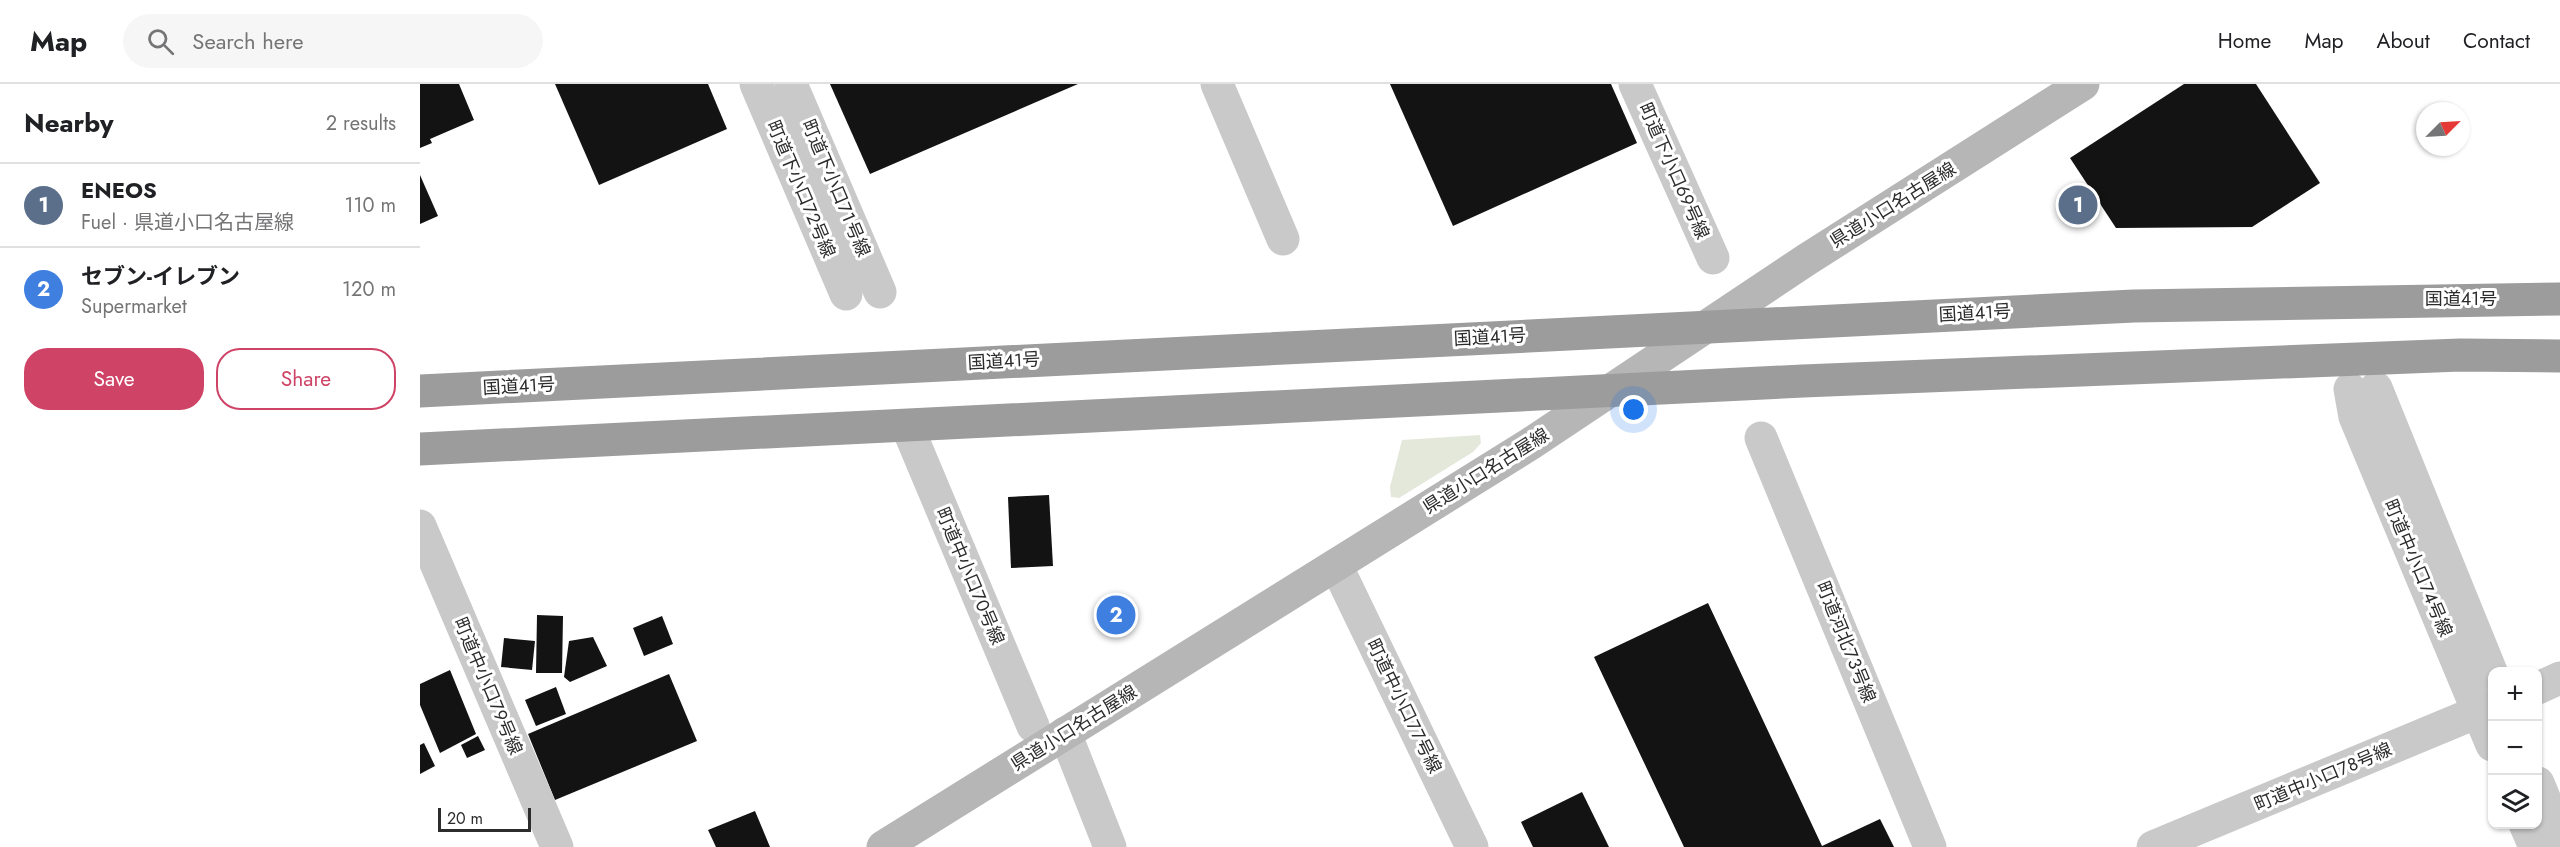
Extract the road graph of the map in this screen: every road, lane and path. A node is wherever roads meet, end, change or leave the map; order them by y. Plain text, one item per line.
1 (756, 84) edge
2 (791, 84) edge
3 (1217, 84) edge
4 (1635, 84) edge
5 (2083, 84) edge
6 (1283, 239) dead end
7 (1713, 258) dead end
8 (880, 292) dead end
9 (846, 294) dead end
10 (2560, 299) edge
11 (1706, 327) junction
12 (2560, 356) edge
13 (420, 391) edge
14 (1610, 391) junction
15 (907, 426) junction
16 (1761, 438) dead end
17 (420, 449) edge
18 (420, 526) edge
19 (1336, 565) junction
20 (2490, 667) edge
21 (2560, 678) edge
22 (2542, 685) edge
23 (2486, 709) edge
24 (1033, 726) dead end
25 (1065, 733) junction
26 (2542, 793) edge
27 (2528, 829) edge
28 (2560, 837) edge
29 (557, 847) edge
30 (883, 847) edge
31 (1110, 847) edge
32 (1472, 847) edge
33 (1930, 847) edge
34 (2153, 847) edge
35 (2535, 847) edge

1 - 9 street, 町道下小口７２号線
2 - 8 street, 町道下小口７１号線
3 - 6 street
4 - 7 street, 町道下小口６９号線
5 - 11 main road, 県道小口名古屋線
10 - 11 highway, 国道41号
11 - 13 highway, 国道41号
11 - 14 main road, 県道小口名古屋線
12 - 14 highway
14 - 15 highway
14 - 19 main road, 県道小口名古屋線
15 - 17 highway
15 - 24 street, 町道中小口７０号線
16 - 33 street, 町道河北７３号線
18 - 29 street, 町道中小口７９号線
19 - 25 main road, 県道小口名古屋線
19 - 32 street, 町道中小口７７号線
20 - 23 street, 町道中小口７４号線
21 - 22 street
23 - 34 street, 町道中小口７８号線
25 - 30 main road, 県道小口名古屋線
25 - 31 street
26 - 28 street
27 - 35 street

